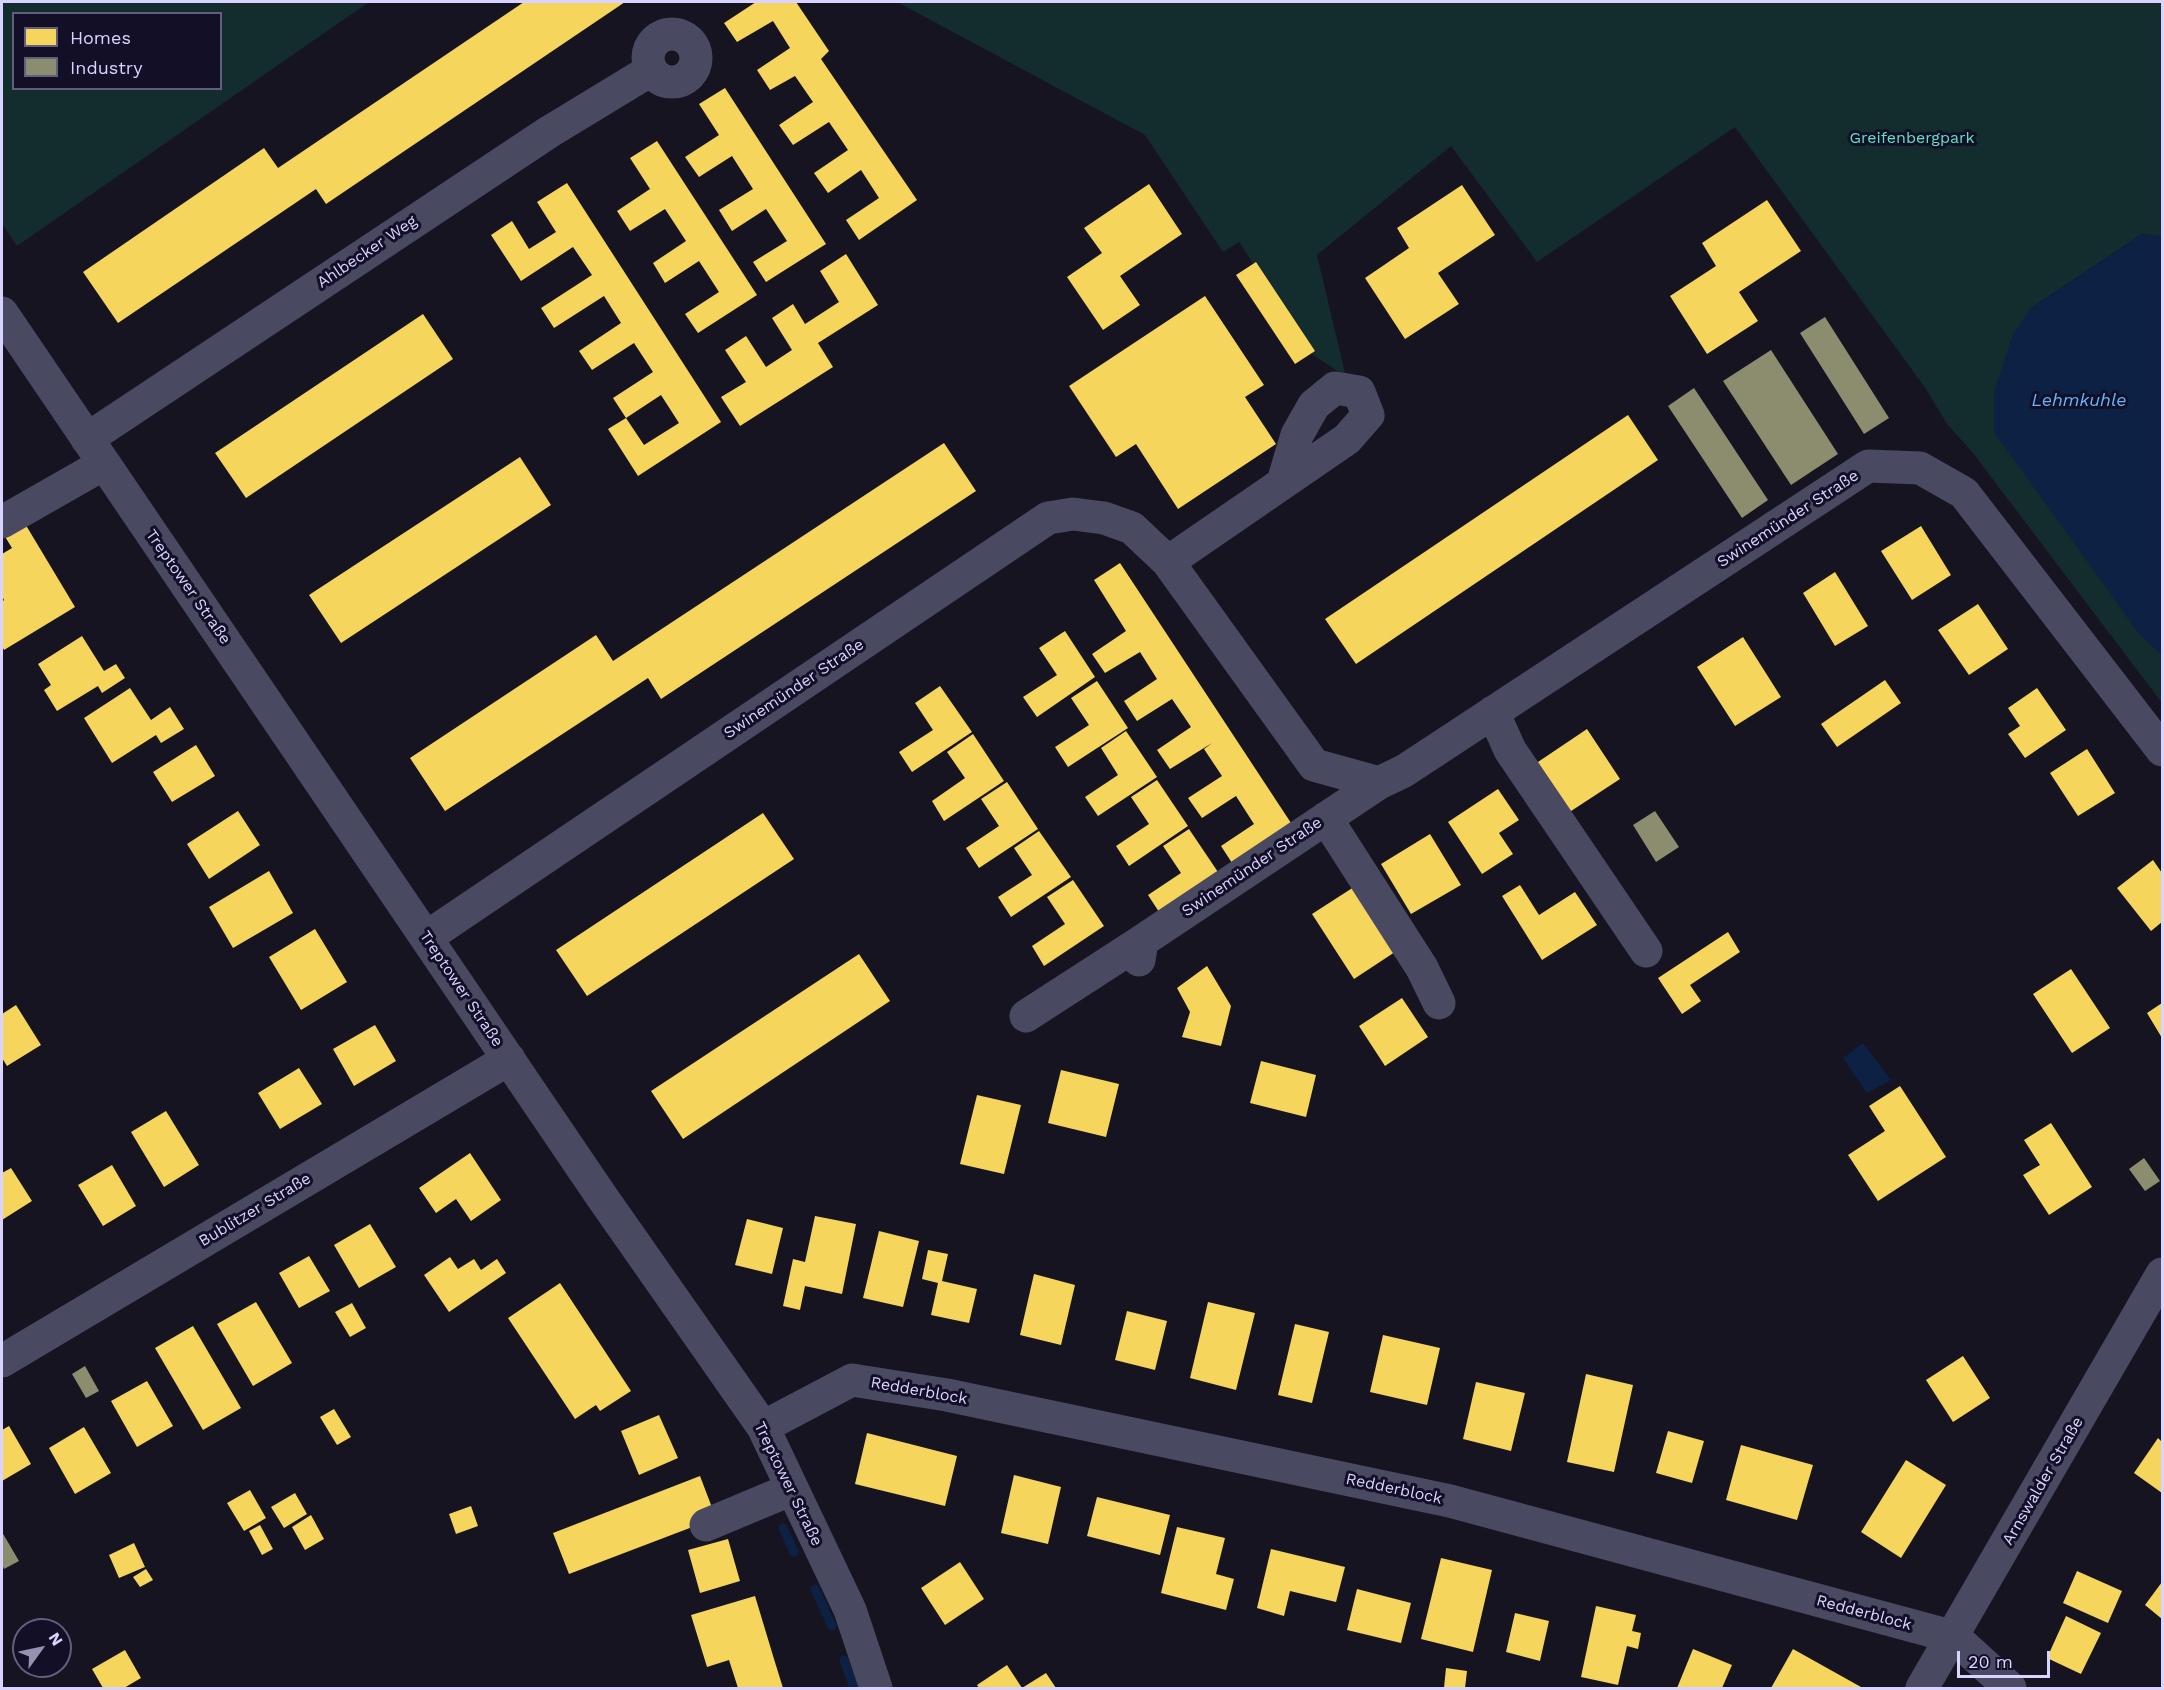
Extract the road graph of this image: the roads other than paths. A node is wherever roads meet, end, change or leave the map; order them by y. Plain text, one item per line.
1 (651, 70) dead end
2 (4, 321) edge
3 (94, 452) junction
4 (1283, 482) dead end
5 (2, 522) edge
6 (1168, 562) junction
7 (1493, 712) junction
8 (2163, 750) edge
9 (1379, 783) junction
10 (1326, 819) junction
11 (426, 937) junction
12 (1646, 951) dead end
13 (1439, 1003) dead end
14 (1026, 1016) dead end
15 (508, 1059) junction
16 (2163, 1274) edge
17 (2, 1361) edge
18 (762, 1427) junction
19 (792, 1489) junction
20 (706, 1525) dead end
21 (1953, 1637) junction
22 (876, 1689) edge
23 (1922, 1689) edge
24 (2010, 1689) edge

1 - 3 street, Ahlbecker Weg
2 - 3 street, Treptower Straße
3 - 5 street, Ahlbecker Weg
3 - 11 street, Treptower Straße
4 - 6 street
6 - 9 street, Swinemünder Straße
6 - 11 street, Swinemünder Straße
7 - 8 street, Swinemünder Straße
7 - 9 street, Swinemünder Straße
7 - 12 street
9 - 10 street, Swinemünder Straße
10 - 13 street
10 - 14 street, Swinemünder Straße
11 - 15 street, Treptower Straße
15 - 17 street, Bublitzer Straße
15 - 18 street, Treptower Straße
16 - 21 street, Arnswalder Straße
18 - 19 street, Treptower Straße
18 - 21 street, Redderblock
19 - 20 street
19 - 22 street, Treptower Straße
21 - 23 street, Arnswalder Straße
21 - 24 street, Redderblock

